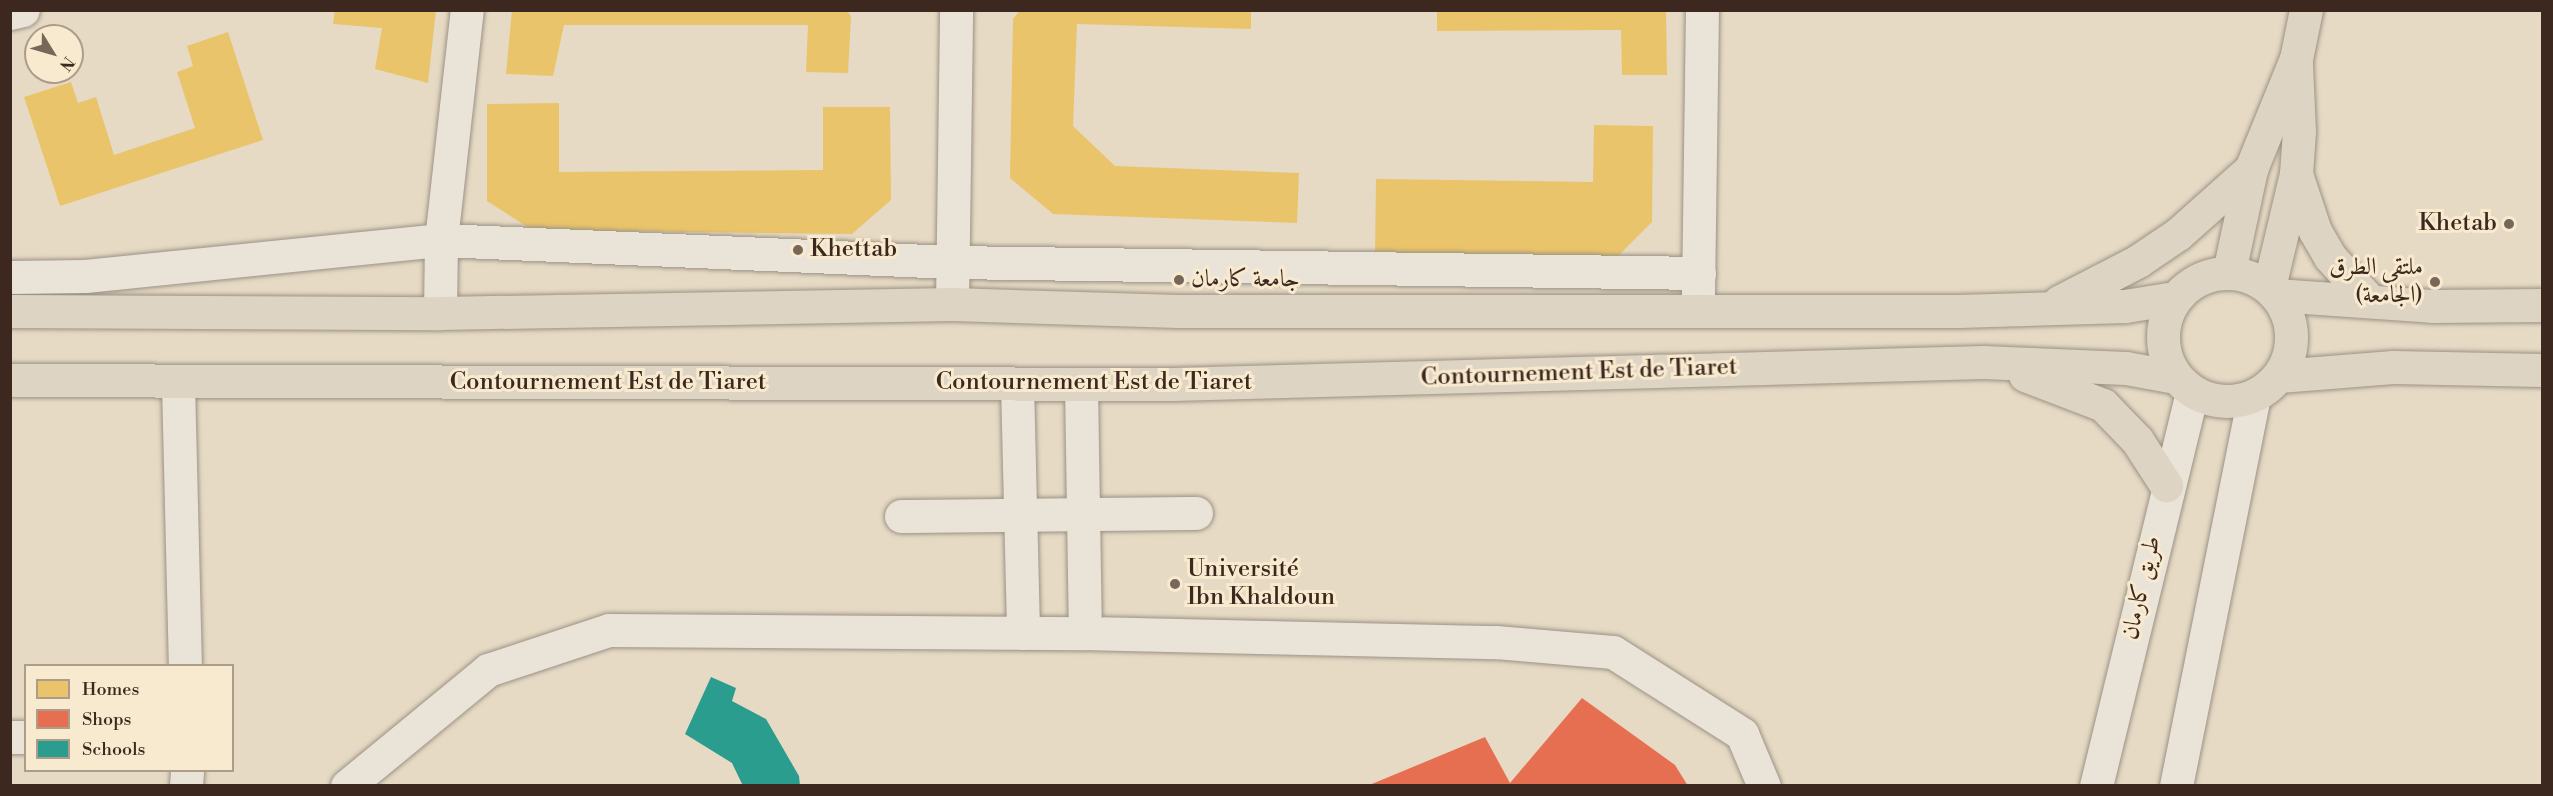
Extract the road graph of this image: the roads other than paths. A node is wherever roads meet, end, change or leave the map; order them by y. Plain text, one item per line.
1 (23, 10) edge
2 (467, 10) edge
3 (956, 10) edge
4 (1701, 10) edge
5 (2306, 10) edge
6 (10, 13) edge
7 (2296, 59) junction
8 (2250, 168) junction
9 (2296, 174) junction
10 (441, 240) junction
11 (952, 262) junction
12 (2229, 272) junction
13 (1699, 273) junction
14 (10, 277) edge
15 (2272, 291) junction
16 (2175, 298) junction
17 (2370, 301) junction
18 (952, 304) junction
19 (2542, 305) edge
20 (2051, 306) junction
21 (10, 311) edge
22 (1698, 311) junction
23 (440, 313) junction
24 (1983, 362) junction
25 (2542, 370) edge
26 (2279, 376) junction
27 (10, 381) edge
28 (178, 383) junction
29 (1017, 384) junction
30 (1081, 384) junction
31 (2184, 384) junction
32 (2254, 396) junction
33 (2166, 485) junction
34 (1196, 513) dead end
35 (1082, 514) junction
36 (1019, 515) junction
37 (901, 516) dead end
38 (1023, 633) junction
39 (1085, 633) junction
40 (185, 664) edge
41 (347, 786) edge
42 (1764, 786) edge
43 (2096, 786) edge
44 (2176, 786) edge

1 - 6 street
2 - 10 street
3 - 11 street
4 - 13 street
5 - 7 main road
7 - 8 main road
7 - 9 main road
8 - 12 main road
8 - 20 main road
9 - 15 main road
9 - 17 main road
10 - 11 street
10 - 14 street
10 - 23 street
11 - 13 street
11 - 18 street
12 - 15 main road
12 - 16 main road
13 - 22 street
15 - 17 main road
15 - 26 main road
16 - 20 main road
16 - 31 main road
17 - 19 main road
18 - 22 main road
18 - 23 main road
20 - 22 main road
21 - 23 main road
24 - 30 main road, Contournement Est de Tiaret
24 - 31 main road, Contournement Est de Tiaret
24 - 33 main road
25 - 26 main road
26 - 32 main road
27 - 28 main road, Contournement Est de Tiaret
28 - 29 main road, Contournement Est de Tiaret
28 - 40 street
29 - 30 main road, Contournement Est de Tiaret
29 - 36 street
30 - 35 street
31 - 32 main road
31 - 33 street, طريق كارمان
32 - 44 street
33 - 43 street, طريق كارمان
34 - 35 street
35 - 36 street
35 - 39 street
36 - 37 street
36 - 38 street
38 - 39 street
38 - 41 street
39 - 42 street

